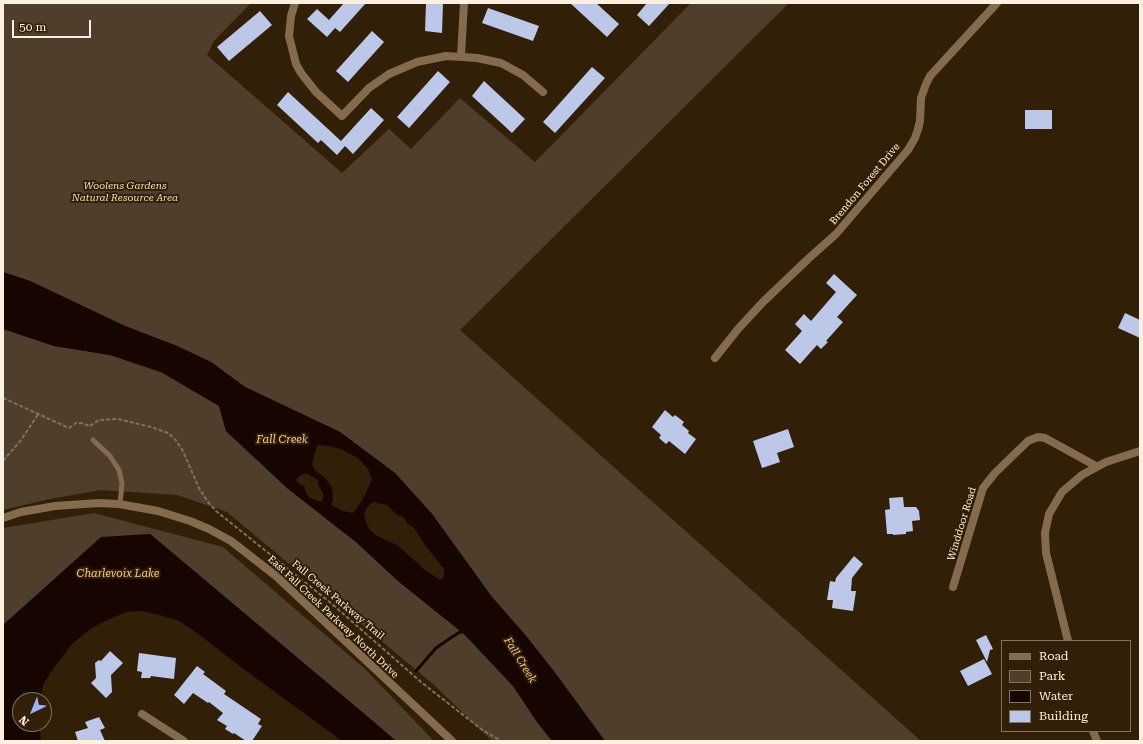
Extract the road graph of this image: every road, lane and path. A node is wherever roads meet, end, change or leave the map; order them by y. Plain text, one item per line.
1 (294, 3) edge
2 (464, 3) edge
3 (997, 3) edge
4 (462, 56) junction
5 (542, 92) dead end
6 (715, 358) dead end
7 (3, 398) edge
8 (39, 413) junction
9 (93, 440) dead end
10 (1140, 450) edge
11 (3, 461) edge
12 (1096, 466) junction
13 (120, 505) junction
14 (3, 518) edge
15 (954, 587) dead end
16 (1068, 640) edge
17 (142, 714) dead end
18 (184, 741) edge
19 (452, 741) edge
20 (501, 741) edge

1 - 4 street
2 - 4 street
3 - 6 street, Brendon Forest Drive
4 - 5 street
7 - 8 path, Fall Creek Parkway Trail
8 - 11 path
8 - 20 path, Fall Creek Parkway Trail
9 - 13 lane
10 - 12 street
12 - 15 street, Winddoor Road
12 - 16 street
13 - 14 street, East Fall Creek Parkway North Drive
13 - 19 street, East Fall Creek Parkway North Drive
17 - 18 street

